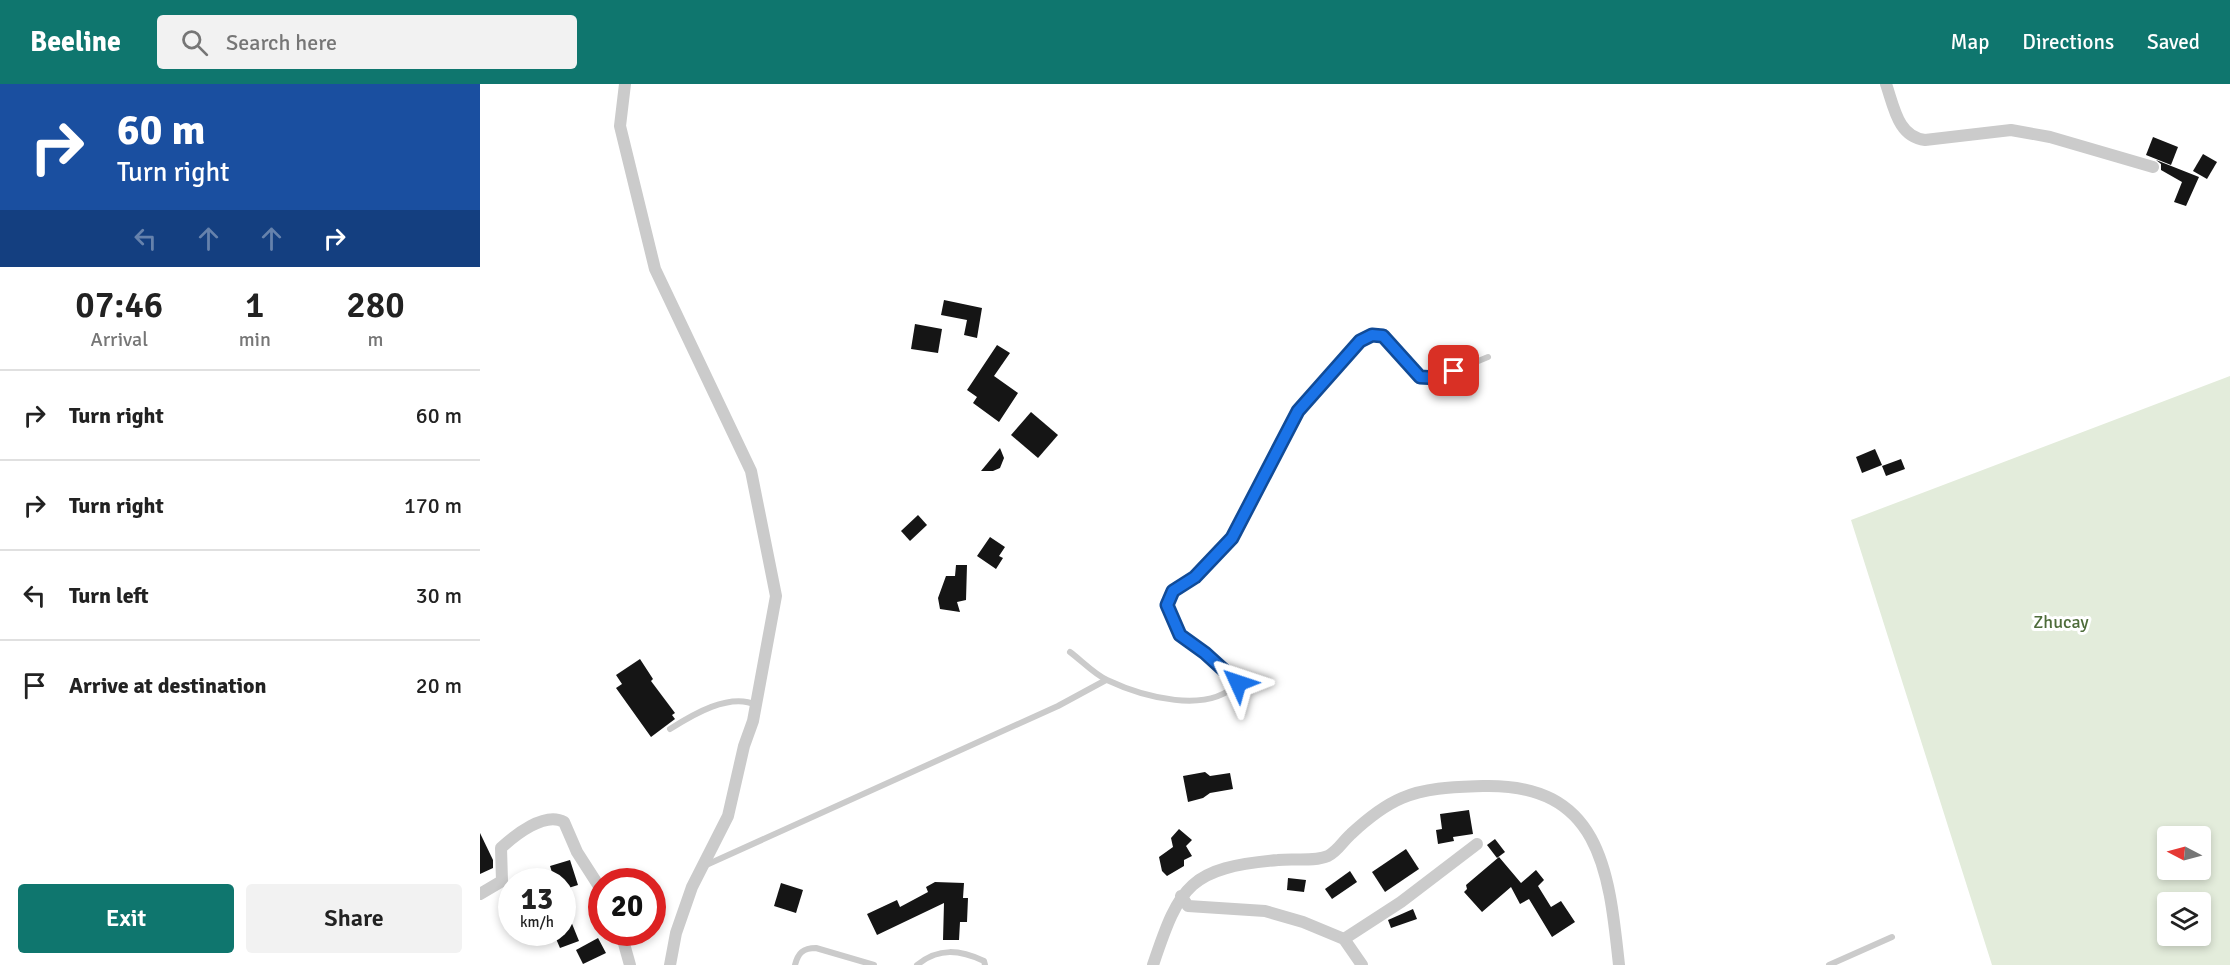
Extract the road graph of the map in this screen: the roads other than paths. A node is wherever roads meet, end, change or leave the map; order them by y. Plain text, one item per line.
1 (625, 84) edge
2 (1886, 84) edge
3 (2153, 167) dead end
4 (1488, 357) dead end
5 (1071, 652) dead end
6 (1106, 680) junction
7 (756, 705) junction
8 (670, 729) dead end
9 (1477, 844) dead end
10 (588, 868) edge
11 (701, 868) junction
12 (480, 894) edge
13 (1181, 896) junction
14 (1892, 937) dead end
15 (1344, 939) junction
16 (625, 946) edge
17 (630, 965) edge
18 (670, 965) edge
19 (795, 965) edge
20 (873, 965) edge
21 (917, 965) edge
22 (985, 965) edge
23 (1153, 965) edge
24 (1362, 965) edge
25 (1618, 965) edge
26 (1829, 965) edge

1 - 7 street
2 - 3 street
4 - 6 lane
5 - 6 lane
6 - 11 lane
7 - 8 lane
7 - 11 street
9 - 15 street
10 - 12 street
11 - 18 street
13 - 15 street
13 - 23 street
13 - 25 street
14 - 26 lane
15 - 24 street
16 - 17 street
19 - 20 lane
21 - 22 lane

